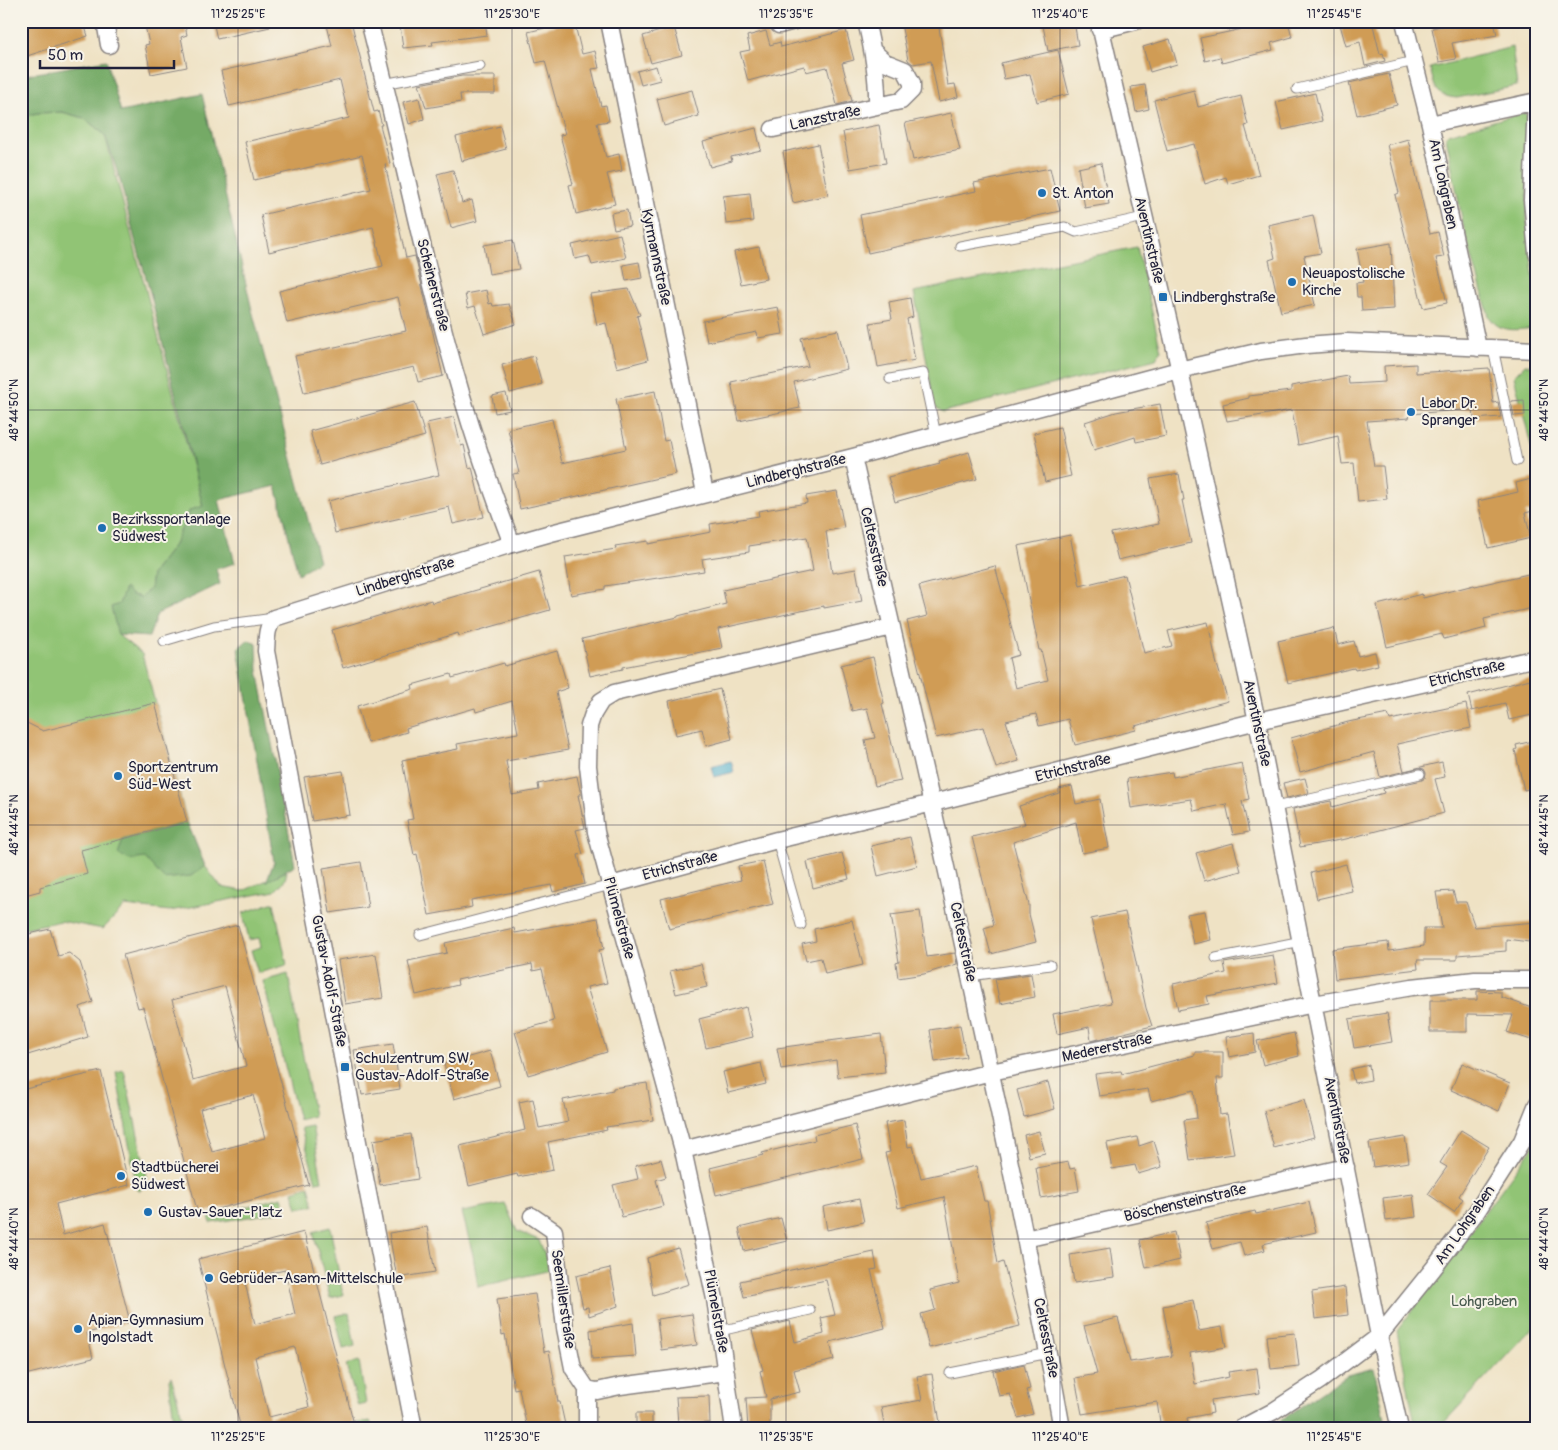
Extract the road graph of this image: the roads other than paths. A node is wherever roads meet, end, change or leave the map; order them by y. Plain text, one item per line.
1 (105, 21) edge
2 (389, 21) edge
3 (609, 21) edge
4 (866, 21) edge
5 (1136, 21) edge
6 (1404, 21) edge
7 (369, 23) edge
8 (1099, 26) edge
9 (110, 45) dead end
10 (874, 52) junction
11 (1414, 61) junction
12 (480, 66) dead end
13 (383, 84) junction
14 (1297, 89) dead end
15 (1536, 101) edge
16 (877, 106) junction
17 (1430, 124) junction
18 (773, 129) dead end
19 (1144, 217) junction
20 (960, 246) dead end
21 (1537, 253) edge
22 (1486, 348) junction
23 (1537, 350) edge
24 (1180, 370) junction
25 (890, 379) dead end
26 (936, 435) junction
27 (853, 457) junction
28 (1517, 461) dead end
29 (705, 493) junction
30 (512, 544) junction
31 (274, 618) junction
32 (892, 627) junction
33 (164, 641) dead end
34 (1537, 658) edge
35 (1257, 721) junction
36 (1420, 774) dead end
37 (933, 804) junction
38 (1275, 807) junction
39 (777, 840) junction
40 (610, 885) junction
41 (801, 924) dead end
42 (420, 935) dead end
43 (1302, 941) junction
44 (1216, 958) dead end
45 (1050, 965) dead end
46 (970, 976) junction
47 (1537, 980) edge
48 (1314, 1004) junction
49 (991, 1072) junction
50 (1537, 1104) edge
51 (683, 1150) junction
52 (1346, 1167) junction
53 (532, 1216) dead end
54 (1026, 1239) junction
55 (810, 1310) dead end
56 (720, 1331) junction
57 (1379, 1336) junction
58 (1049, 1353) junction
59 (726, 1372) junction
60 (950, 1373) dead end
61 (587, 1389) junction
62 (414, 1429) edge
63 (587, 1429) edge
64 (734, 1429) edge
65 (1062, 1429) edge
66 (1240, 1429) edge
67 (1400, 1429) edge

1 - 9 street
2 - 7 lane
3 - 29 street, Kyrmannstraße
4 - 10 street, Lanzstraße
5 - 8 street
6 - 11 street, Am Lohgraben
7 - 13 street, Scheinerstraße
8 - 19 street, Aventinstraße
10 - 16 street, Lanzstraße
10 - 16 street, Lanzstraße
11 - 14 lane
11 - 17 street, Am Lohgraben
12 - 13 lane
13 - 30 street, Scheinerstraße
15 - 17 street
15 - 21 street
16 - 18 street, Lanzstraße
17 - 22 street, Am Lohgraben
19 - 20 lane
19 - 24 street, Aventinstraße
22 - 23 street, Lindberghstraße
22 - 24 street, Lindberghstraße
22 - 28 lane
24 - 26 street, Lindberghstraße
24 - 35 street, Aventinstraße
25 - 26 lane
26 - 27 street, Lindberghstraße
27 - 29 street, Lindberghstraße
27 - 32 street, Celtesstraße
29 - 30 street, Lindberghstraße
30 - 31 street, Lindberghstraße
31 - 33 lane
31 - 62 street, Gustav-Adolf-Straße
32 - 37 street, Celtesstraße
32 - 40 street, Plümelstraße
34 - 35 street, Etrichstraße
35 - 37 street, Etrichstraße
35 - 38 street, Aventinstraße
36 - 38 lane
37 - 39 street, Etrichstraße
37 - 46 street, Celtesstraße
38 - 43 street, Aventinstraße
39 - 40 street, Etrichstraße
39 - 41 lane
40 - 42 lane
40 - 51 street, Plümelstraße
43 - 44 lane
43 - 48 street, Aventinstraße
45 - 46 lane
46 - 49 street, Celtesstraße
47 - 48 street, Medererstraße
48 - 49 street, Medererstraße
48 - 52 street, Aventinstraße
49 - 51 street, Medererstraße
49 - 54 street, Celtesstraße
50 - 57 street, Am Lohgraben
51 - 56 street, Plümelstraße
52 - 54 street, Böschensteinstraße
52 - 57 street, Aventinstraße
53 - 61 street, Seemillerstraße
54 - 58 street, Celtesstraße
55 - 56 lane
56 - 59 street, Plümelstraße
57 - 66 street, Am Lohgraben
57 - 67 street, Aventinstraße
58 - 60 lane
58 - 65 street, Celtesstraße
59 - 61 street
59 - 64 street, Plümelstraße
61 - 63 street

